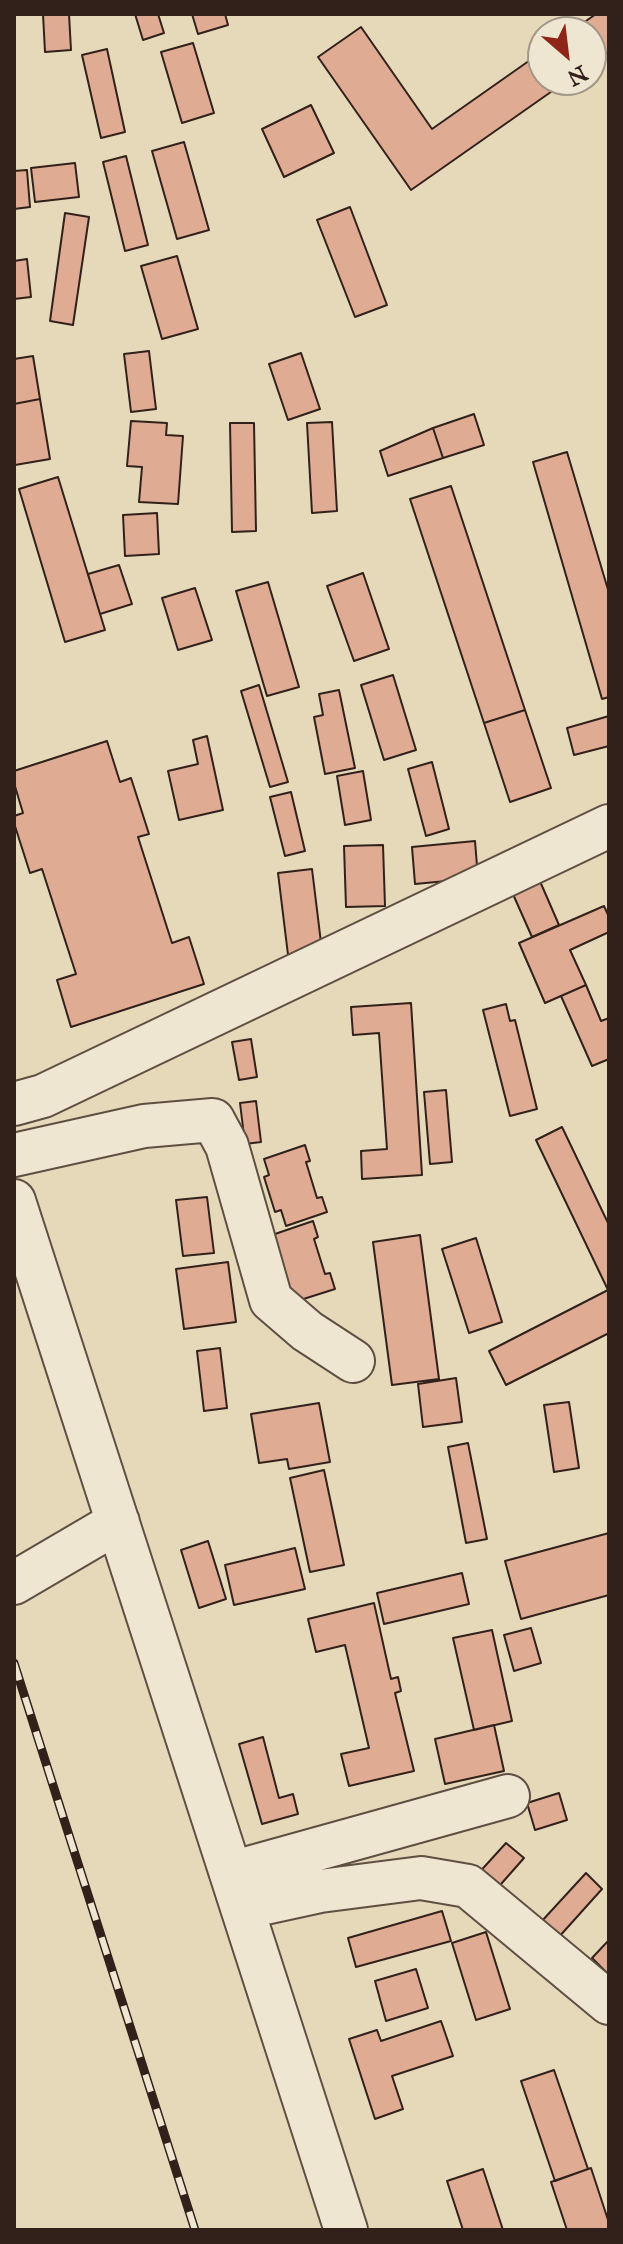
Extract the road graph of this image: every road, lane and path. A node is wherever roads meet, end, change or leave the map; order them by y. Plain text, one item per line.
1 (609, 826) edge
2 (14, 1104) edge
3 (14, 1155) edge
4 (14, 1201) edge
5 (353, 1361) dead end
6 (118, 1522) junction
7 (14, 1583) edge
8 (508, 1796) dead end
9 (236, 1890) junction
10 (609, 2003) edge
11 (346, 2230) edge

1 - 2 street
3 - 5 street
4 - 6 street
6 - 7 street
6 - 9 street
8 - 9 street
9 - 10 street
9 - 11 street

